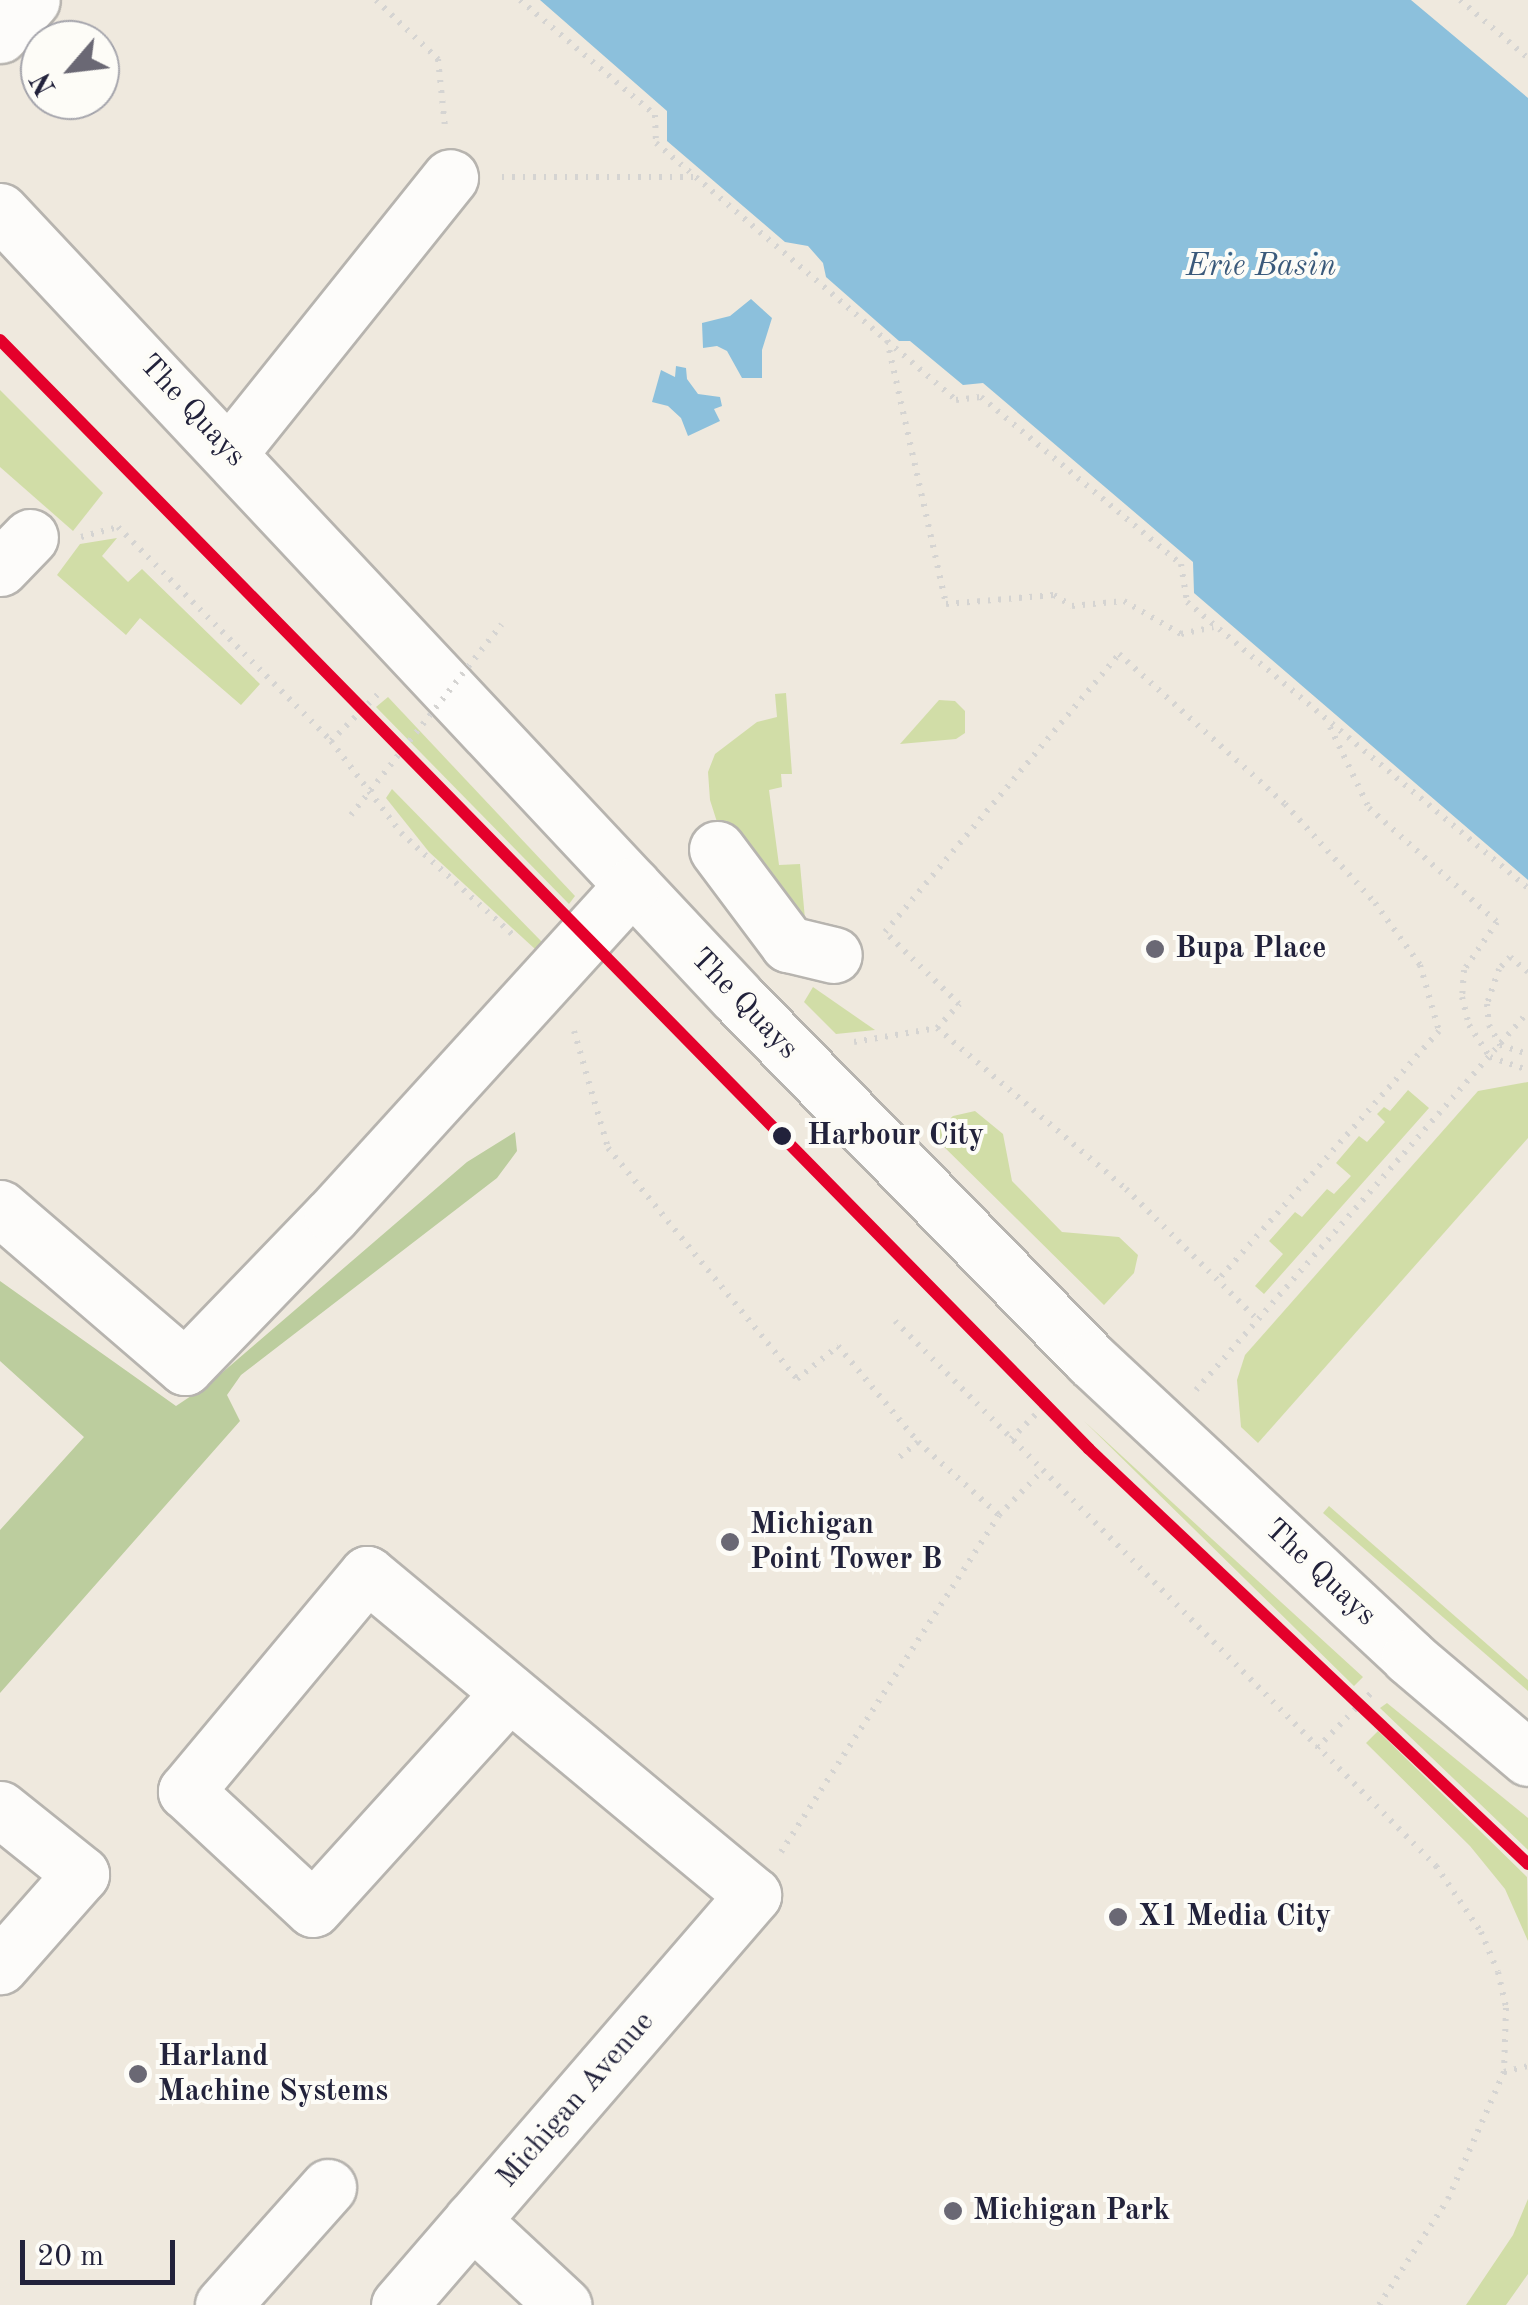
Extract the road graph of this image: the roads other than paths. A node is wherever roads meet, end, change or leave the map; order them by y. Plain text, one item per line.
1 (32, 0) edge
2 (0, 35) edge
3 (450, 177) road end
4 (0, 211) edge
5 (230, 452) junction
6 (718, 849) dead end
7 (632, 885) junction
8 (834, 955) dead end
9 (0, 1208) edge
10 (509, 1693) junction
11 (1528, 1758) edge
12 (0, 1809) edge
13 (0, 1966) edge
14 (328, 2187) dead end
15 (472, 2220) junction
16 (223, 2305) edge
17 (398, 2305) edge
18 (563, 2305) edge

1 - 2 street
3 - 5 street
4 - 5 street, The Quays
5 - 7 street, The Quays
6 - 8 street
7 - 9 street
7 - 11 street, The Quays
10 - 10 street
10 - 15 street, Michigan Avenue
12 - 13 street
14 - 16 street
15 - 17 street, Michigan Avenue
15 - 18 street

